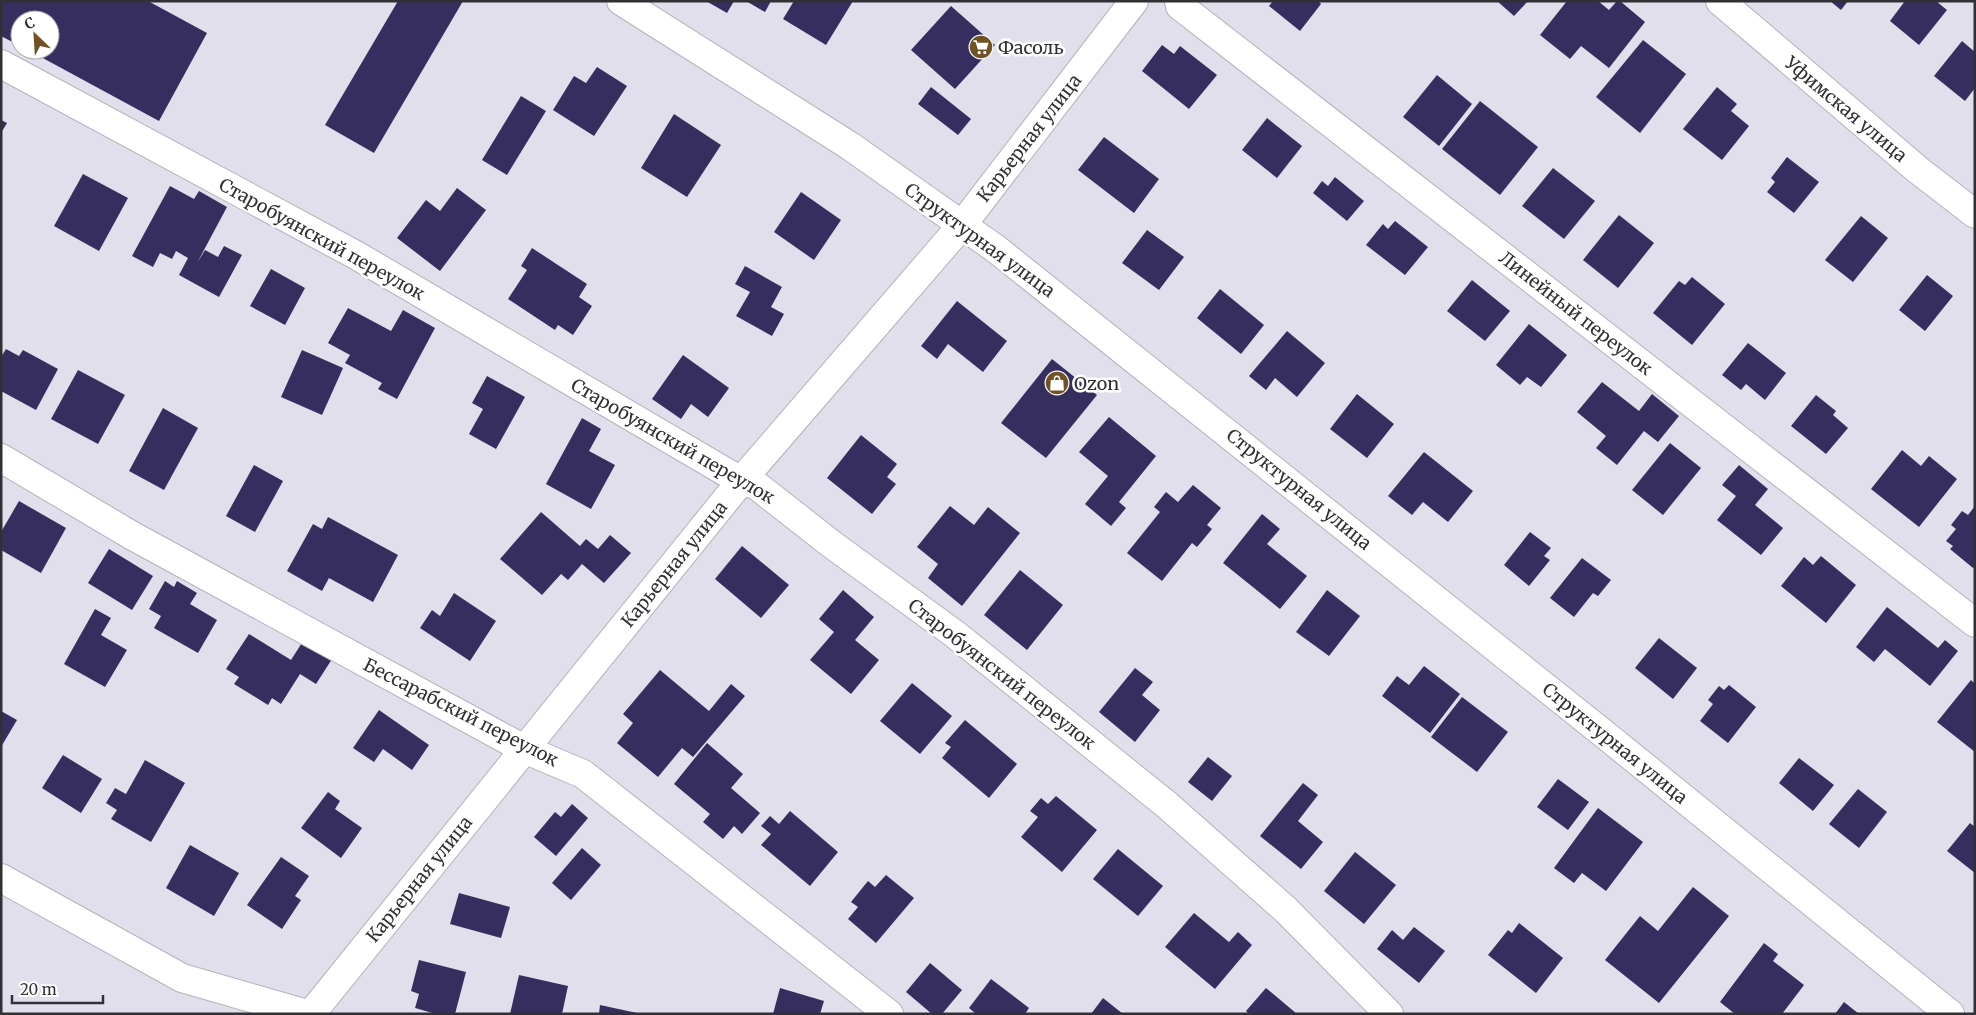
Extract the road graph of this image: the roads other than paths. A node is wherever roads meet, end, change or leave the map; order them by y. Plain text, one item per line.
1 (621, 1) edge
2 (1134, 1) edge
3 (1179, 1) edge
4 (1720, 1) edge
5 (1, 64) edge
6 (1975, 214) edge
7 (962, 225) junction
8 (1, 458) edge
9 (741, 481) junction
10 (1975, 623) edge
11 (524, 749) junction
12 (1, 878) edge
13 (307, 1014) edge
14 (311, 1014) edge
15 (889, 1014) edge
16 (1389, 1014) edge
17 (1950, 1014) edge

1 - 7 street, Структурная улица
2 - 7 street, Карьерная улица
3 - 10 street, Линейный переулок
4 - 6 street, Уфимская улица
5 - 9 street, Старобуянский переулок
7 - 9 street, Карьерная улица
7 - 17 street, Структурная улица
8 - 11 street, Бессарабский переулок
9 - 11 street, Карьерная улица
9 - 16 street, Старобуянский переулок
11 - 14 street, Карьерная улица
11 - 15 street, Бессарабский переулок
12 - 13 street

